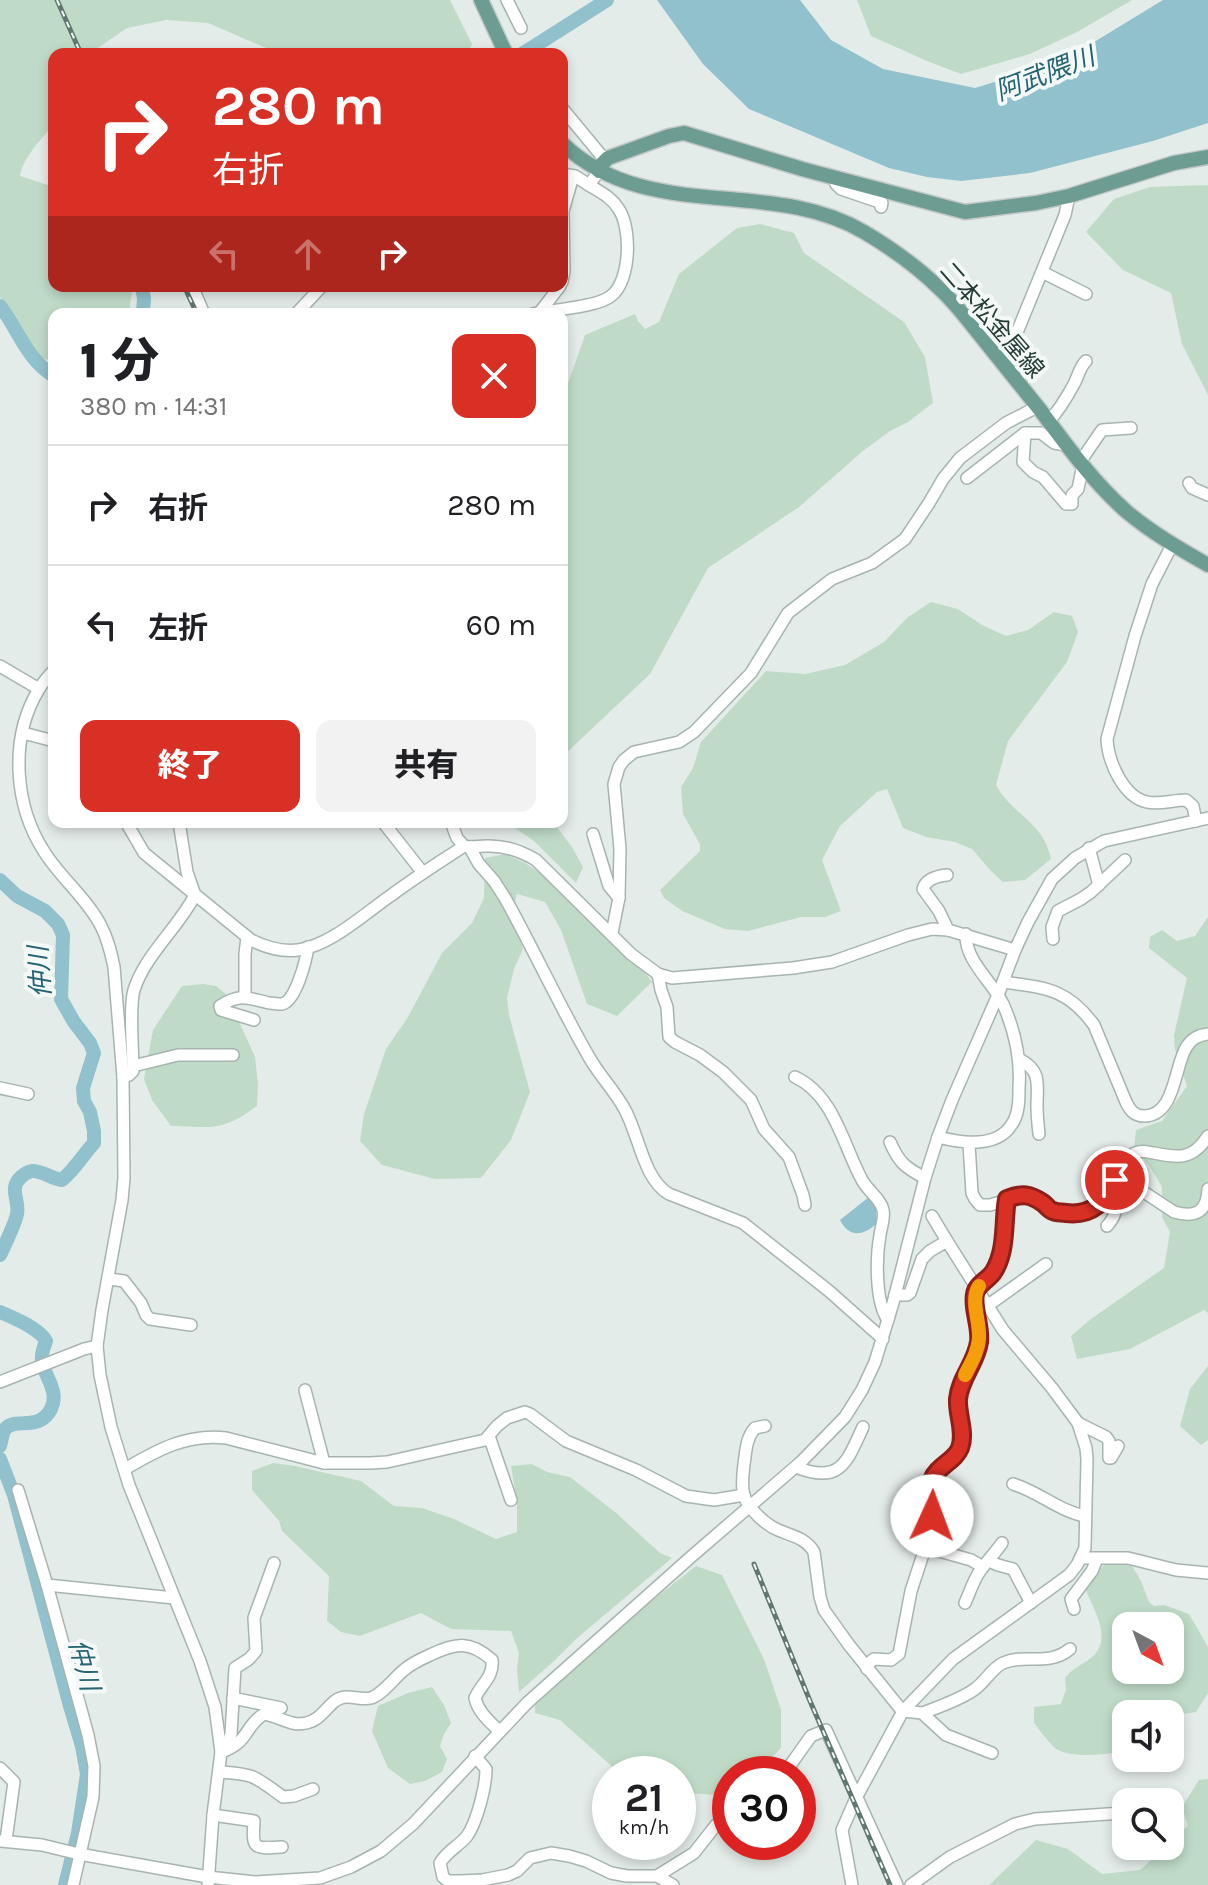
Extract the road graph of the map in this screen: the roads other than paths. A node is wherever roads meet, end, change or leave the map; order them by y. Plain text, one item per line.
1 (481, 0) edge
2 (507, 0) edge
3 (521, 28) dead end
4 (503, 48) edge
5 (568, 117) edge
6 (568, 148) edge
7 (1208, 157) edge
8 (602, 165) junction
9 (568, 175) edge
10 (836, 178) junction
11 (589, 185) junction
12 (1069, 196) junction
13 (881, 207) dead end
14 (1042, 272) junction
15 (316, 292) edge
16 (554, 292) edge
17 (1086, 294) dead end
18 (302, 308) edge
19 (540, 308) edge
20 (564, 308) edge
21 (1000, 360) junction
22 (1086, 361) dead end
23 (1037, 407) junction
24 (1048, 422) junction
25 (1131, 428) dead end
26 (1025, 433) junction
27 (1066, 445) junction
28 (1082, 463) junction
29 (967, 478) dead end
30 (1189, 483) dead end
31 (1208, 495) edge
32 (1172, 545) junction
33 (1208, 565) edge
34 (0, 666) edge
35 (48, 678) edge
36 (39, 689) junction
37 (23, 733) junction
38 (48, 739) edge
39 (1202, 820) edge
40 (129, 828) edge
41 (180, 828) edge
42 (388, 828) edge
43 (453, 828) edge
44 (593, 834) dead end
45 (467, 847) junction
46 (1089, 848) junction
47 (1125, 860) dead end
48 (423, 873) junction
49 (947, 875) dead end
50 (1099, 885) junction
51 (195, 895) junction
52 (619, 898) junction
53 (948, 930) junction
54 (612, 933) junction
55 (966, 934) junction
56 (247, 937) junction
57 (1053, 939) dead end
58 (308, 947) junction
59 (1015, 950) junction
60 (658, 974) junction
61 (1003, 982) junction
62 (998, 995) junction
63 (245, 997) junction
64 (254, 1020) dead end
65 (1208, 1034) edge
66 (233, 1055) dead end
67 (1019, 1059) junction
68 (133, 1066) junction
69 (123, 1077) junction
70 (795, 1077) dead end
71 (0, 1088) edge
72 (28, 1094) dead end
73 (1039, 1134) dead end
74 (1208, 1136) edge
75 (938, 1137) junction
76 (890, 1142) dead end
77 (969, 1144) junction
78 (1118, 1175) junction
79 (925, 1178) junction
80 (1208, 1189) edge
81 (1110, 1190) junction
82 (1007, 1199) junction
83 (805, 1205) dead end
84 (932, 1216) dead end
85 (1107, 1226) dead end
86 (947, 1241) junction
87 (1046, 1264) dead end
88 (109, 1279) junction
89 (976, 1288) junction
90 (895, 1295) junction
91 (987, 1306) junction
92 (888, 1320) junction
93 (191, 1325) dead end
94 (883, 1339) junction
95 (97, 1346) junction
96 (0, 1382) edge
97 (305, 1390) dead end
98 (1078, 1423) junction
99 (765, 1426) dead end
100 (863, 1427) dead end
101 (489, 1436) junction
102 (1118, 1446) dead end
103 (324, 1463) junction
104 (796, 1467) junction
105 (125, 1469) junction
106 (1013, 1484) dead end
107 (18, 1490) dead end
108 (511, 1500) dead end
109 (748, 1501) junction
110 (1085, 1516) junction
111 (1002, 1543) dead end
112 (925, 1547) junction
113 (1019, 1557) dead end
114 (1081, 1558) junction
115 (1097, 1559) junction
116 (274, 1563) dead end
117 (986, 1564) junction
118 (1013, 1569) junction
119 (1208, 1573) edge
120 (47, 1585) junction
121 (174, 1598) junction
122 (965, 1603) dead end
123 (1031, 1603) junction
124 (1074, 1609) dead end
125 (1070, 1649) dead end
126 (867, 1669) junction
127 (233, 1698) junction
128 (281, 1708) dead end
129 (903, 1711) junction
130 (923, 1713) junction
131 (499, 1731) junction
132 (223, 1751) junction
133 (992, 1753) dead end
134 (475, 1756) junction
135 (797, 1756) edge
136 (0, 1768) edge
137 (219, 1772) junction
138 (313, 1789) dead end
139 (856, 1798) junction
140 (1112, 1814) edge
141 (213, 1815) junction
142 (712, 1830) edge
143 (3, 1840) edge
144 (282, 1847) dead end
145 (80, 1854) junction
146 (657, 1876) junction
147 (208, 1881) edge
148 (73, 1885) edge
149 (673, 1885) edge
150 (852, 1885) edge
151 (897, 1885) edge
152 (911, 1885) edge

1 - 4 main road
2 - 3 street
5 - 8 street
6 - 8 main road, 二本松金屋線
7 - 12 main road
8 - 10 main road
8 - 11 street
8 - 21 main road, 二本松金屋線
9 - 11 street
10 - 12 main road
10 - 13 street
11 - 20 street
12 - 14 street
14 - 17 street
14 - 21 street
15 - 18 street
16 - 19 street
21 - 23 main road, 二本松金屋線
22 - 24 street
23 - 24 main road, 二本松金屋線
23 - 52 street
24 - 27 main road, 二本松金屋線
25 - 28 street
26 - 27 street
26 - 28 street
26 - 29 street
27 - 28 main road, 二本松金屋線
28 - 32 main road, 二本松金屋線
30 - 31 street
32 - 33 main road, 二本松金屋線
32 - 39 street
34 - 36 street
35 - 36 street
36 - 37 street
37 - 38 street
37 - 69 street
39 - 46 street
40 - 51 street
41 - 51 street
42 - 48 street
43 - 45 street
44 - 52 street
45 - 48 street
45 - 54 street
45 - 94 street
46 - 50 street
46 - 59 street
47 - 50 street
48 - 58 street
49 - 53 street
50 - 57 street
51 - 56 street
51 - 68 street
52 - 54 street
53 - 55 street
53 - 60 street
54 - 60 street
55 - 59 street
55 - 62 street
56 - 58 street
56 - 63 street
58 - 63 street
59 - 61 street
60 - 83 street
61 - 62 street
61 - 65 street
62 - 67 street
62 - 75 street
63 - 64 street
66 - 68 street
67 - 73 street
67 - 77 street
68 - 69 street
69 - 88 street
70 - 92 street
71 - 72 street
74 - 78 street
75 - 77 street
75 - 79 street
76 - 79 street
77 - 82 street
78 - 80 street
78 - 81 street
79 - 90 street
81 - 82 street
81 - 85 street
82 - 89 street
84 - 86 street
86 - 89 street
86 - 90 street
87 - 91 street
88 - 93 street
88 - 95 street
89 - 91 street
89 - 112 street
90 - 92 street
91 - 98 street
92 - 94 street
94 - 104 street
95 - 96 street
95 - 105 street
97 - 103 street
98 - 102 street
98 - 110 street
99 - 109 street
100 - 104 street
101 - 103 street
101 - 108 street
101 - 109 street
103 - 105 street
104 - 109 street
105 - 121 street
106 - 110 street
107 - 120 street
109 - 126 street
109 - 131 street
110 - 114 street
111 - 117 street
112 - 117 street
112 - 126 street
113 - 118 street
114 - 115 street
114 - 123 street
115 - 119 street
115 - 124 street
116 - 127 street
117 - 118 street
117 - 122 street
118 - 123 street
120 - 121 street
120 - 145 street
121 - 132 street
123 - 129 street
125 - 130 street
126 - 129 street
127 - 128 street
127 - 132 street
129 - 130 street
129 - 139 street
130 - 133 street
131 - 132 street
131 - 134 street
132 - 137 street
134 - 146 street
134 - 147 street
135 - 139 street
136 - 143 street
137 - 138 street
137 - 141 street
139 - 150 street
139 - 151 street
140 - 152 street
141 - 144 street
141 - 147 street
142 - 146 street
143 - 145 street
145 - 147 street
145 - 148 street
146 - 149 street

